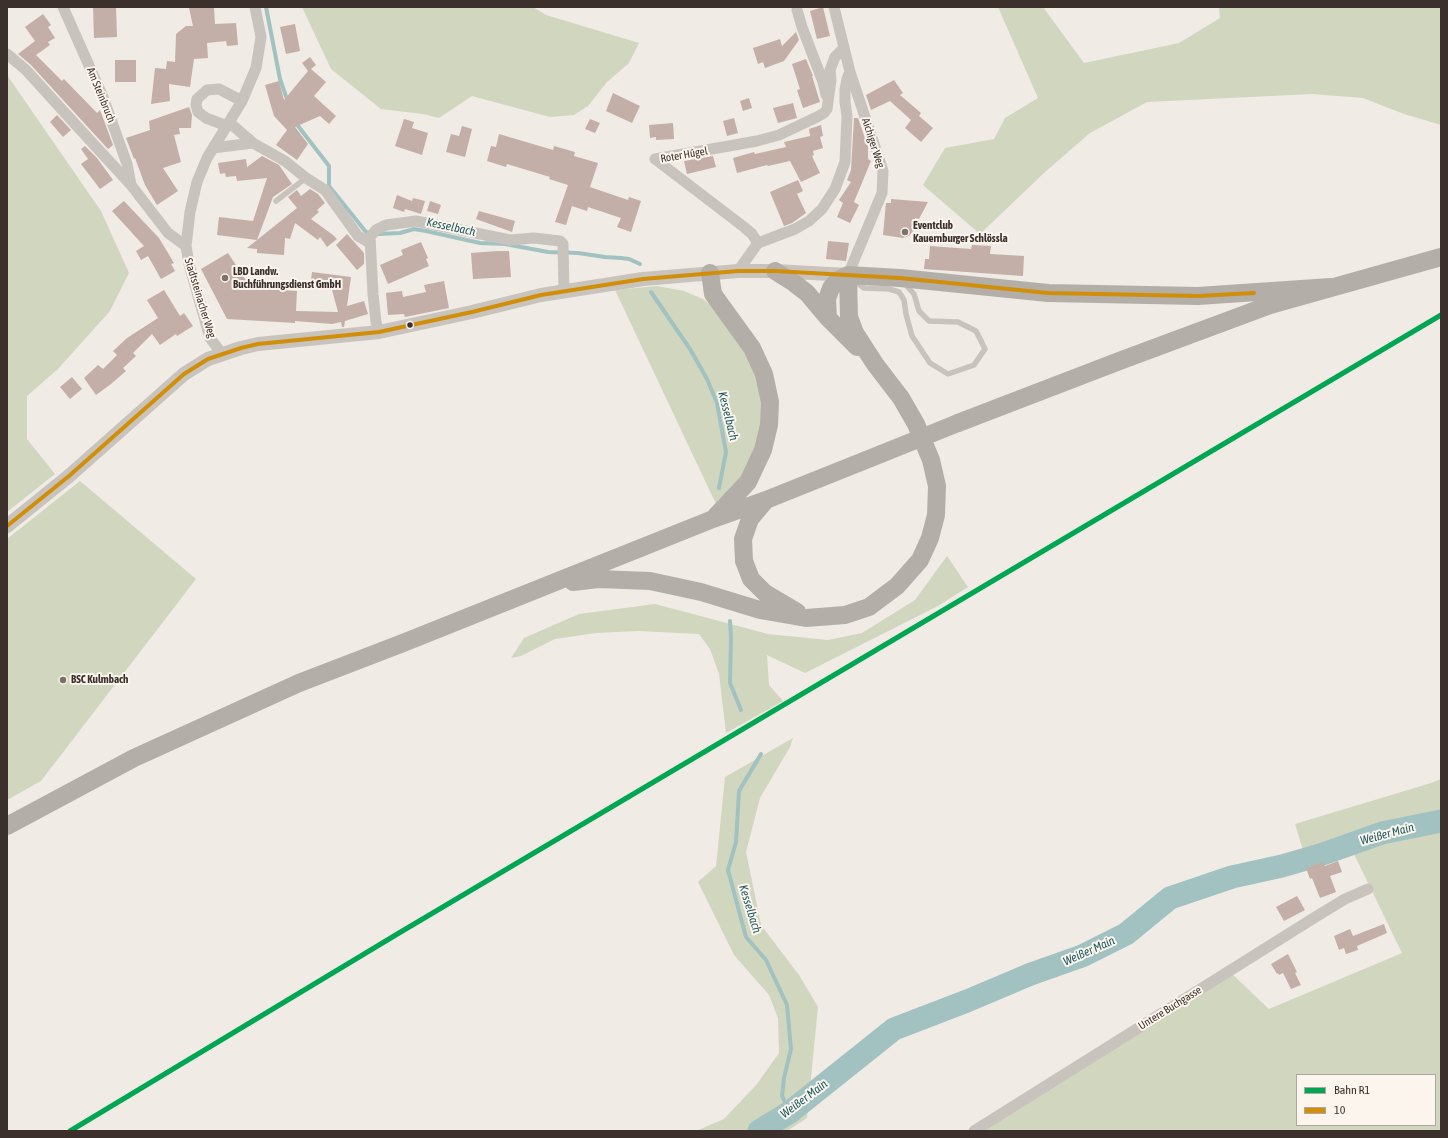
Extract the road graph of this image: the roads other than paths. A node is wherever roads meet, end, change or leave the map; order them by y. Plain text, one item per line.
1 (63, 7) edge
2 (255, 7) edge
3 (834, 7) edge
4 (797, 10) dead end
5 (844, 48) junction
6 (7, 54) edge
7 (850, 72) junction
8 (242, 101) junction
9 (828, 101) junction
10 (228, 124) junction
11 (253, 143) junction
12 (213, 148) junction
13 (306, 178) junction
14 (131, 185) junction
15 (276, 201) dead end
16 (372, 237) junction
17 (758, 243) junction
18 (186, 246) junction
19 (1441, 257) edge
20 (738, 271) junction
21 (775, 271) junction
22 (710, 273) junction
23 (848, 276) junction
24 (900, 278) junction
25 (1331, 287) junction
26 (564, 291) junction
27 (828, 318) junction
28 (379, 332) junction
29 (222, 354) junction
30 (875, 364) junction
31 (766, 500) junction
32 (713, 519) junction
33 (7, 526) edge
34 (552, 584) junction
35 (806, 618) junction
36 (7, 826) edge
37 (1368, 889) dead end
38 (974, 1131) edge

1 - 14 street, Am Steinbruch
2 - 8 street
3 - 5 street, Aichiger Weg
4 - 9 street
5 - 7 street, Aichiger Weg
5 - 9 street, Roter Hügel
6 - 14 street, Am Steinbruch
7 - 17 street
7 - 23 street, Aichiger Weg
8 - 10 street
8 - 10 street
9 - 17 street, Roter Hügel
10 - 11 street
10 - 12 street, Stadtsteinacher Weg
11 - 12 street
11 - 13 street
12 - 18 street, Stadtsteinacher Weg
13 - 15 lane
13 - 16 street
14 - 18 street, Am Steinbruch
16 - 26 street
16 - 28 street
17 - 20 street
18 - 29 street, Stadtsteinacher Weg
19 - 25 highway
20 - 21 street
20 - 22 street
21 - 23 street
21 - 27 highway
22 - 26 street
22 - 32 highway
23 - 24 highway
23 - 24 lane
23 - 27 highway
23 - 30 highway
24 - 25 highway
25 - 31 highway, bridge
26 - 28 street
27 - 30 highway
28 - 29 street
29 - 33 street
30 - 35 highway
31 - 32 highway
31 - 35 highway
32 - 34 highway
34 - 35 highway
34 - 36 highway
37 - 38 street, Untere Buchgasse

